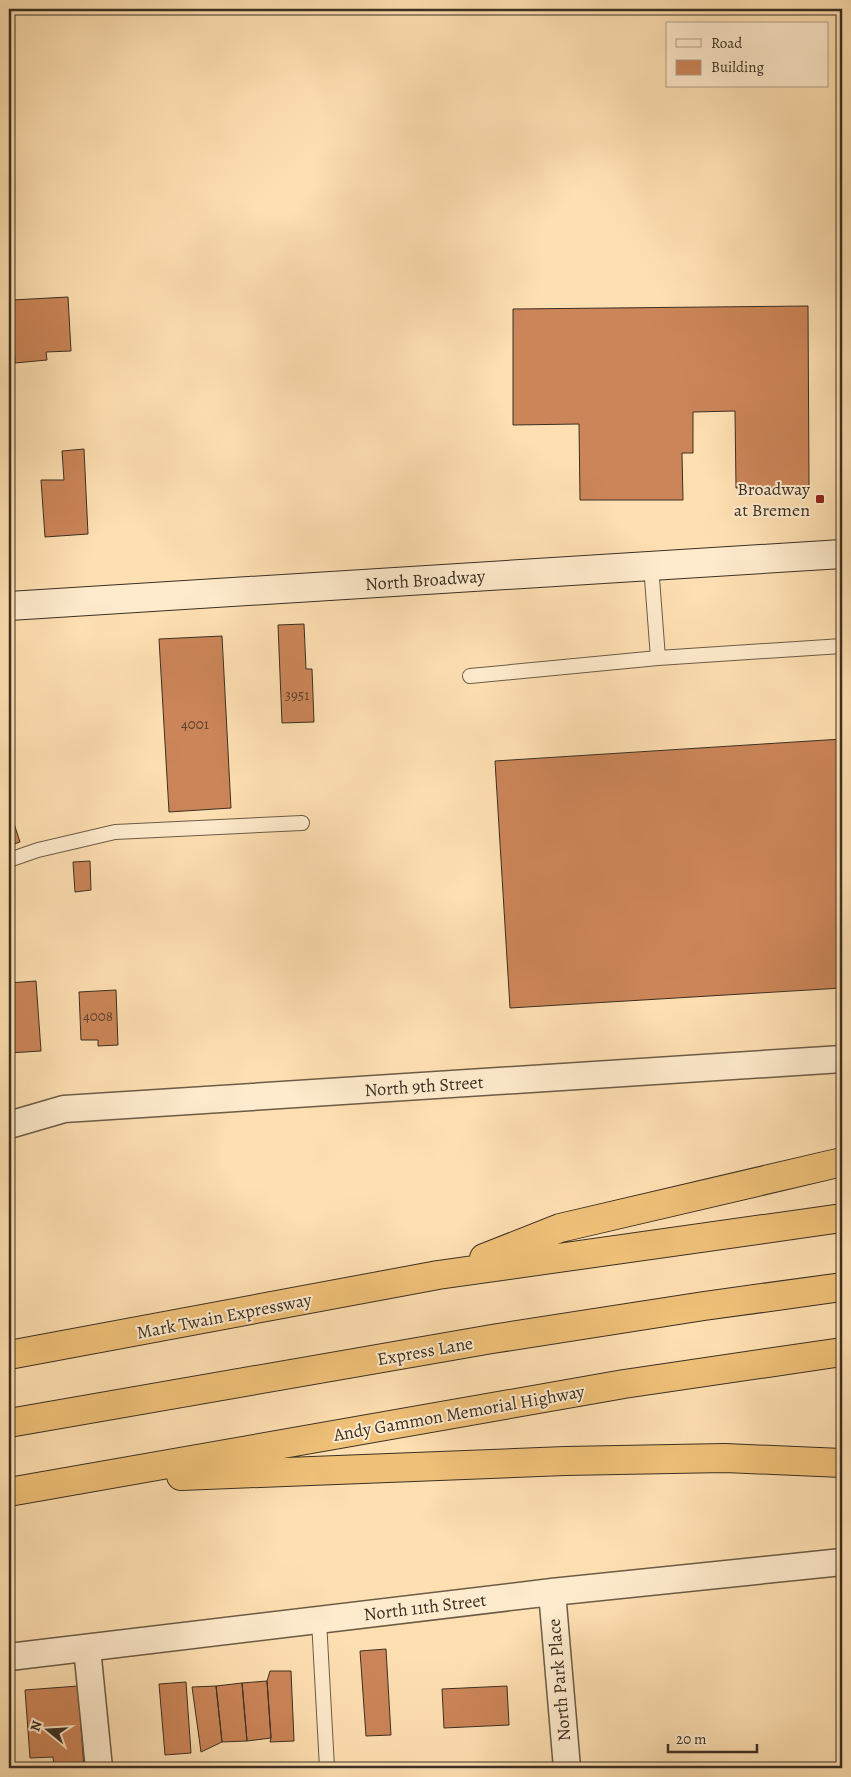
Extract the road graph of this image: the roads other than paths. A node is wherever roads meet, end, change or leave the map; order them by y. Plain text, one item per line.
1 (842, 554) edge
2 (651, 565) junction
3 (9, 606) edge
4 (842, 646) edge
5 (658, 658) junction
6 (470, 676) dead end
7 (302, 823) dead end
8 (9, 860) edge
9 (842, 1059) edge
10 (9, 1125) edge
11 (842, 1162) edge
12 (842, 1218) edge
13 (438, 1276) junction
14 (842, 1287) edge
15 (842, 1352) edge
16 (9, 1355) edge
17 (9, 1423) edge
18 (842, 1463) edge
19 (77, 1480) junction
20 (9, 1492) edge
21 (842, 1562) edge
22 (552, 1592) junction
23 (319, 1620) junction
24 (88, 1648) junction
25 (9, 1657) edge
26 (99, 1768) edge
27 (327, 1768) edge
28 (567, 1768) edge

1 - 2 main road, North Broadway
2 - 3 main road, North Broadway
2 - 5 lane
4 - 5 lane
5 - 6 lane
7 - 8 lane
9 - 10 street, North 9th Street
11 - 13 highway
12 - 13 highway
13 - 16 highway, Mark Twain Expressway
14 - 17 highway, Express Lane
15 - 19 highway, Andy Gammon Memorial Highway
18 - 19 highway
19 - 20 highway
21 - 22 street, North 11th Street
22 - 23 street, North 11th Street
22 - 28 street, North Park Place
23 - 24 street, North 11th Street
23 - 27 lane
24 - 25 street, North 11th Street
24 - 26 street

